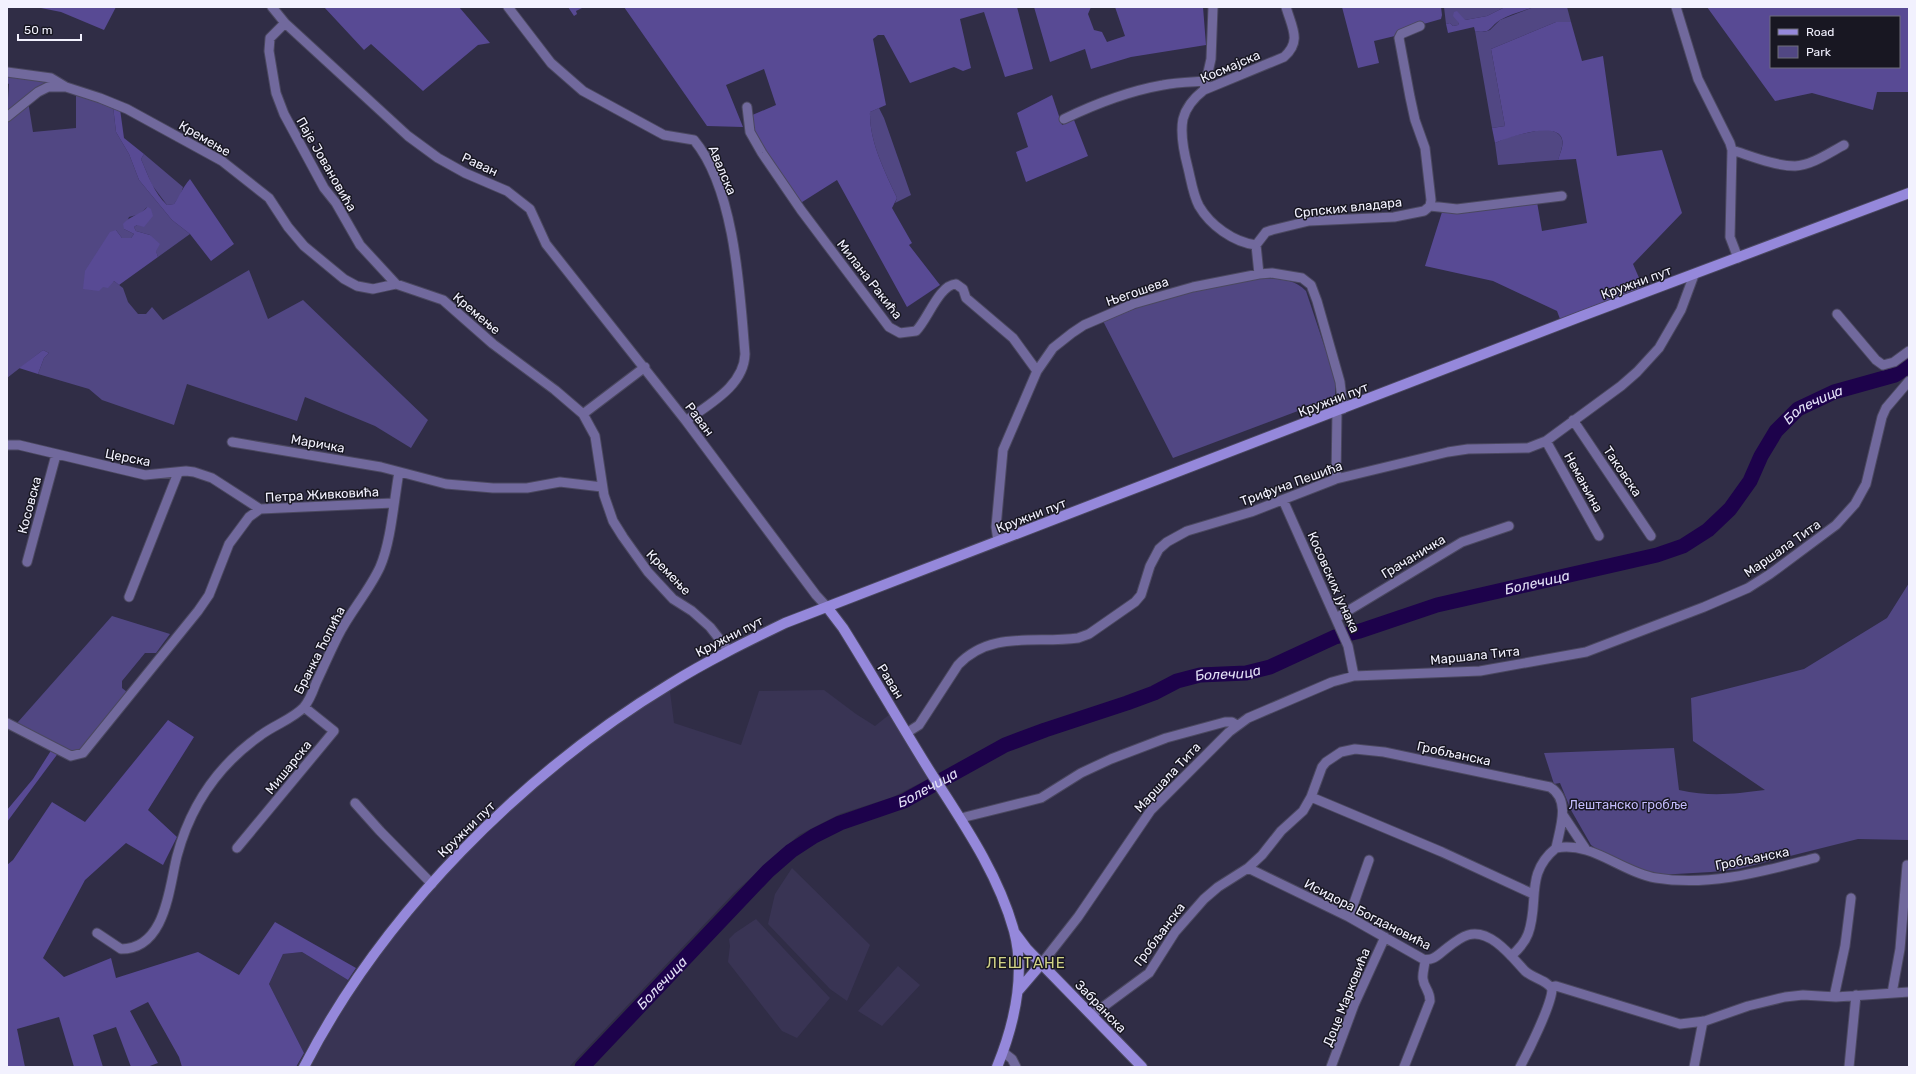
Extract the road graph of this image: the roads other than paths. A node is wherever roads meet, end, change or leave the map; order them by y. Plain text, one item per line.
1 (272, 7) edge
2 (508, 7) edge
3 (1213, 7) edge
4 (1286, 7) edge
5 (1676, 7) edge
6 (285, 23) junction
7 (1420, 26) dead end
8 (7, 72) edge
9 (1205, 85) junction
10 (66, 87) junction
11 (747, 108) dead end
12 (7, 117) edge
13 (1064, 119) dead end
14 (1844, 145) dead end
15 (1732, 150) junction
16 (1909, 193) edge
17 (1562, 196) dead end
18 (1430, 206) junction
19 (1256, 245) junction
20 (1738, 258) junction
21 (1260, 274) junction
22 (1694, 275) junction
23 (396, 284) junction
24 (1837, 314) dead end
25 (1909, 351) edge
26 (645, 367) junction
27 (1037, 371) junction
28 (1908, 383) edge
29 (1340, 410) junction
30 (583, 414) junction
31 (1573, 420) junction
32 (686, 421) junction
33 (1546, 440) junction
34 (232, 442) dead end
35 (7, 444) edge
36 (56, 455) junction
37 (398, 472) junction
38 (178, 473) junction
39 (1336, 479) junction
40 (602, 487) junction
41 (1283, 500) junction
42 (393, 503) junction
43 (260, 509) junction
44 (1509, 526) dead end
45 (1599, 536) dead end
46 (1651, 536) dead end
47 (998, 541) junction
48 (27, 562) dead end
49 (128, 597) dead end
50 (828, 607) junction
51 (1336, 618) junction
52 (728, 650) junction
53 (1354, 676) junction
54 (304, 707) junction
55 (7, 723) edge
56 (1237, 725) junction
57 (908, 732) junction
58 (1311, 797) junction
59 (355, 803) dead end
60 (1563, 815) junction
61 (961, 818) junction
62 (237, 848) dead end
63 (1556, 848) junction
64 (1585, 848) junction
65 (1816, 858) dead end
66 (1369, 860) dead end
67 (1907, 865) dead end
68 (1248, 868) junction
69 (432, 884) junction
70 (1533, 894) junction
71 (1851, 898) dead end
72 (1349, 917) junction
73 (1014, 931) junction
74 (97, 933) dead end
75 (1385, 938) junction
76 (1511, 956) junction
77 (1425, 960) junction
78 (1042, 964) junction
79 (1551, 987) junction
80 (1018, 991) junction
81 (1909, 992) edge
82 (1892, 993) junction
83 (1834, 996) junction
84 (1856, 996) junction
85 (1092, 1015) junction
86 (1703, 1021) junction
87 (1004, 1052) junction
88 (304, 1067) edge
89 (997, 1067) edge
90 (1016, 1067) edge
91 (1142, 1067) edge
92 (1331, 1067) edge
93 (1404, 1067) edge
94 (1520, 1067) edge
95 (1694, 1067) edge
96 (1849, 1067) edge

1 - 6 street, Раван
2 - 32 street, Авалска
3 - 9 street
4 - 9 street, Космајска
5 - 15 street
6 - 23 street, Паје Јовановића
6 - 26 street, Раван
7 - 18 street
8 - 10 street, Кремење
9 - 13 street
9 - 19 street, Космајска
10 - 12 street, Кремење
10 - 23 street, Кремење
11 - 27 street, Милана Ракића
14 - 15 street
15 - 20 street
16 - 20 main road, Кружни пут
17 - 18 street, Српских владара
18 - 19 street, Српских владара
19 - 21 street
20 - 22 main road, Кружни пут
21 - 27 street, Његошева
21 - 29 street, Његошева
22 - 29 main road, Кружни пут
22 - 31 street, Трифуна Пешића
23 - 30 street, Кремење
24 - 25 street
26 - 30 street
26 - 32 street, Раван
27 - 47 street, Његошева
28 - 53 street, Маршала Тита
29 - 39 street, Његошева
29 - 47 main road, Кружни пут
30 - 40 street, Кремење
31 - 33 street, Трифуна Пешића
31 - 46 street, Таковска
32 - 50 street, Раван
33 - 39 street, Трифуна Пешића
33 - 45 street, Немањина
34 - 37 street, Маричка
35 - 36 street, Церска
36 - 38 street, Церска
36 - 48 street, Косовска
37 - 40 street
37 - 42 street, Петра Живковића
38 - 43 street, Церска
38 - 49 street
39 - 41 street, Трифуна Пешића
40 - 52 street, Кремење
41 - 51 street, Косовских јунака
41 - 57 street, Трифуна Пешића
42 - 43 street, Петра Живковића
42 - 54 street, Бранка Ћопића
43 - 55 street, Петра Живковића
44 - 51 street, Грачаничка
47 - 50 main road, Кружни пут
50 - 52 main road, Кружни пут
50 - 57 main road, Раван
51 - 53 street, Косовских јунака
52 - 69 main road, Кружни пут
53 - 56 street, Маршала Тита
54 - 62 street, Мишарска
54 - 74 street, Бранка Ћопића
56 - 61 street
56 - 78 street, Маршала Тита
57 - 61 main road, Раван
58 - 60 street, Гробљанска
58 - 68 street, Гробљанска
58 - 70 street
59 - 69 street
60 - 63 street, Гробљанска
60 - 64 street
61 - 73 main road, Раван
63 - 64 street, Гробљанска
63 - 70 street
64 - 65 street, Гробљанска
66 - 72 street
67 - 82 street
68 - 72 street, Исидора Богдановића
68 - 85 street, Гробљанска
69 - 88 main road, Кружни пут
70 - 76 street
71 - 83 street
72 - 75 street, Исидора Богдановића
73 - 78 main road, Раван
73 - 80 main road, Раван
75 - 77 street, Исидора Богдановића
75 - 92 street, Доце Марковића
76 - 77 street, Исидора Богдановића
76 - 79 street, Исидора Богдановића
77 - 93 street
78 - 80 main road
78 - 85 main road, Забранска
79 - 86 street, Исидора Богдановића
79 - 94 street
80 - 87 main road
81 - 82 street, Исидора Богдановића
82 - 84 street, Исидора Богдановића
83 - 84 street, Исидора Богдановића
83 - 86 street, Исидора Богдановића
84 - 96 street
85 - 91 main road, Забранска
86 - 95 street
87 - 89 main road
87 - 90 street

